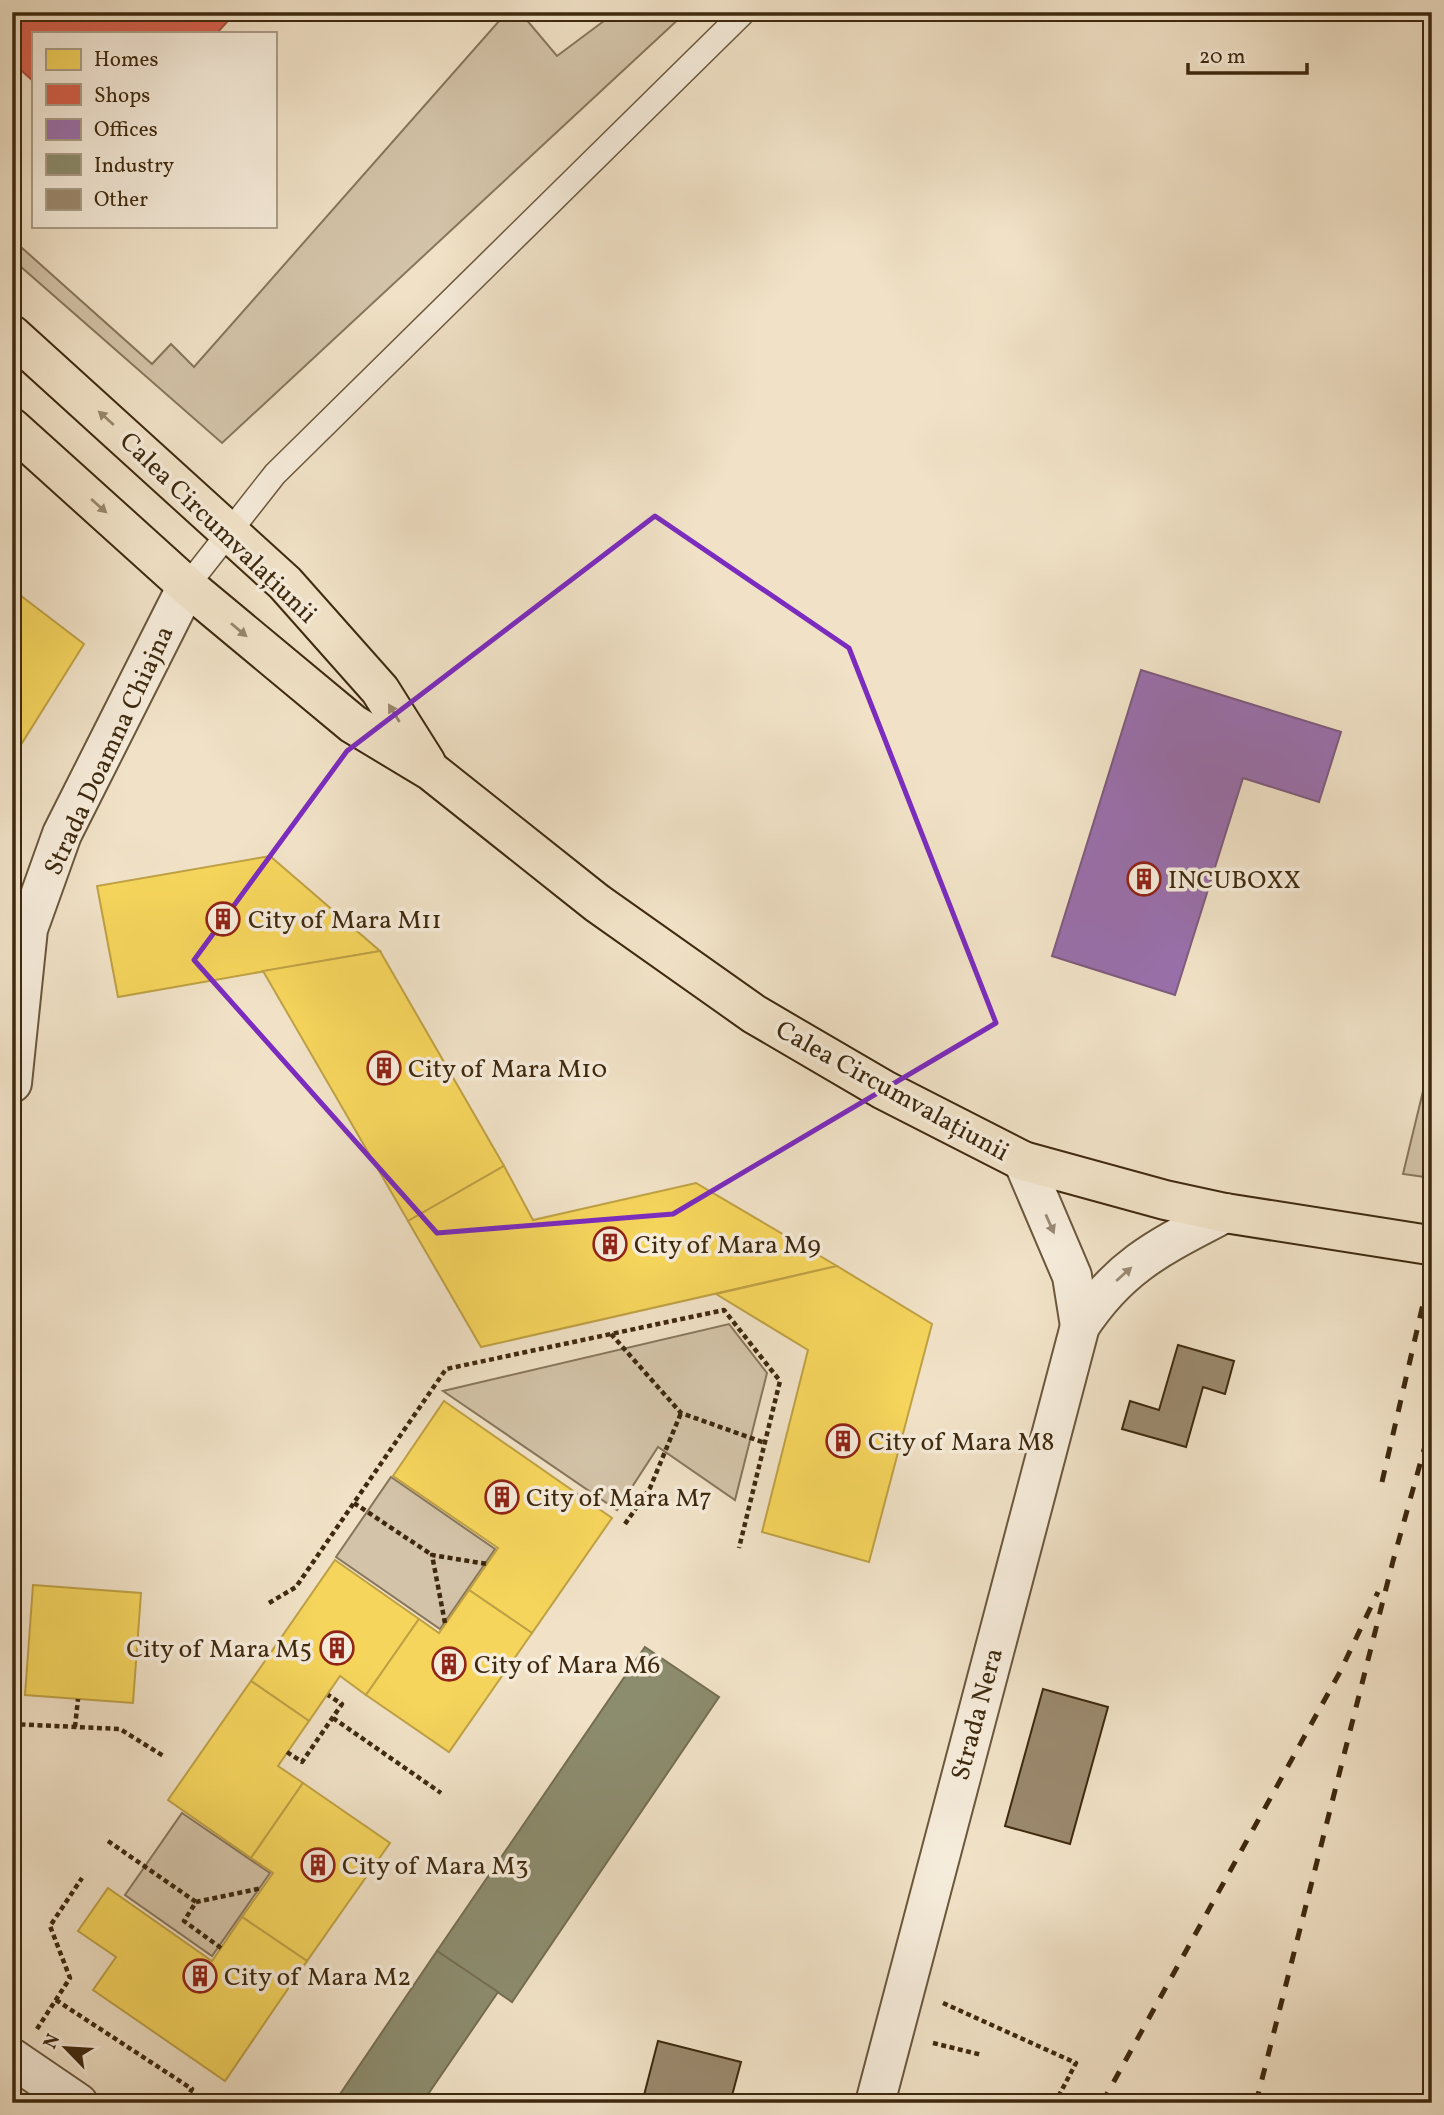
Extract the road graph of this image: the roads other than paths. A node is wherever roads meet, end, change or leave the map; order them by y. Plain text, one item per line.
1 (743, 13) edge
2 (12, 335) edge
3 (12, 428) edge
4 (229, 530) junction
5 (187, 586) junction
6 (430, 771) junction
7 (12, 1083) edge
8 (1023, 1161) junction
9 (1226, 1213) junction
10 (1429, 1245) dead end
11 (1080, 1326) junction
12 (12, 2058) edge
13 (78, 2103) edge
14 (876, 2103) edge

1 - 4 lane
4 -> 2 main road, Calea Circumvalațiunii
3 -> 5 main road, Calea Circumvalațiunii
4 - 5 lane
6 -> 4 main road, Calea Circumvalațiunii
5 -> 6 main road, Calea Circumvalațiunii
5 - 7 street, Strada Doamna Chiajna
6 - 8 main road, Calea Circumvalațiunii
8 - 9 main road, Calea Circumvalațiunii
8 -> 11 street, Strada Nera
9 - 10 main road, Calea Circumvalațiunii
11 -> 9 street, Strada Nera
11 - 14 street, Strada Nera
12 - 13 street

